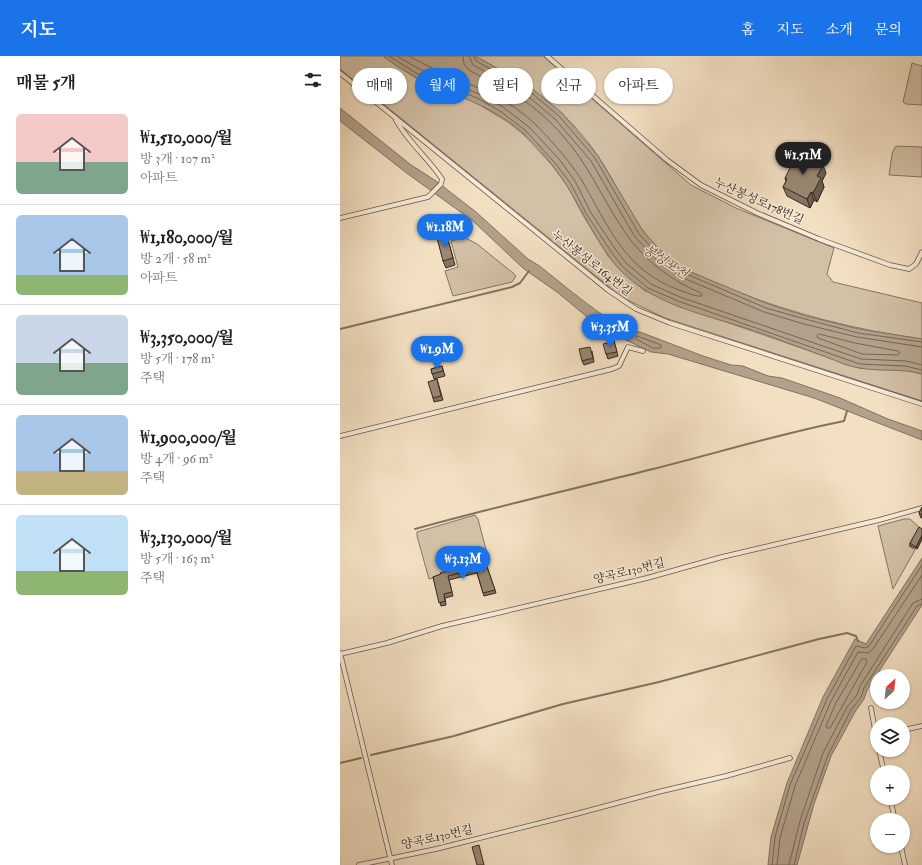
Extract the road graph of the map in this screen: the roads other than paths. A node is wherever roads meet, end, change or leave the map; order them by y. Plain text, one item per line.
1 (548, 56) edge
2 (340, 73) edge
3 (395, 118) junction
4 (340, 218) edge
5 (922, 252) edge
6 (642, 351) dead end
7 (922, 404) edge
8 (340, 436) edge
9 (922, 508) edge
10 (340, 654) edge
11 (922, 726) edge
12 (910, 729) edge
13 (790, 758) dead end
14 (902, 853) edge
15 (389, 858) junction
16 (360, 865) edge
17 (392, 865) edge
18 (905, 865) edge

1 - 5 lane, 누산봉성로178번길
2 - 3 lane, 누산봉성로164번길
3 - 4 lane
3 - 7 lane, 누산봉성로164번길
6 - 8 lane
9 - 10 lane, 양곡로130번길
10 - 15 lane, 양곡로130번길
11 - 12 lane
13 - 15 lane, 양곡로130번길
14 - 18 lane
15 - 16 lane, 양곡로130번길
15 - 17 lane, 양곡로130번길

